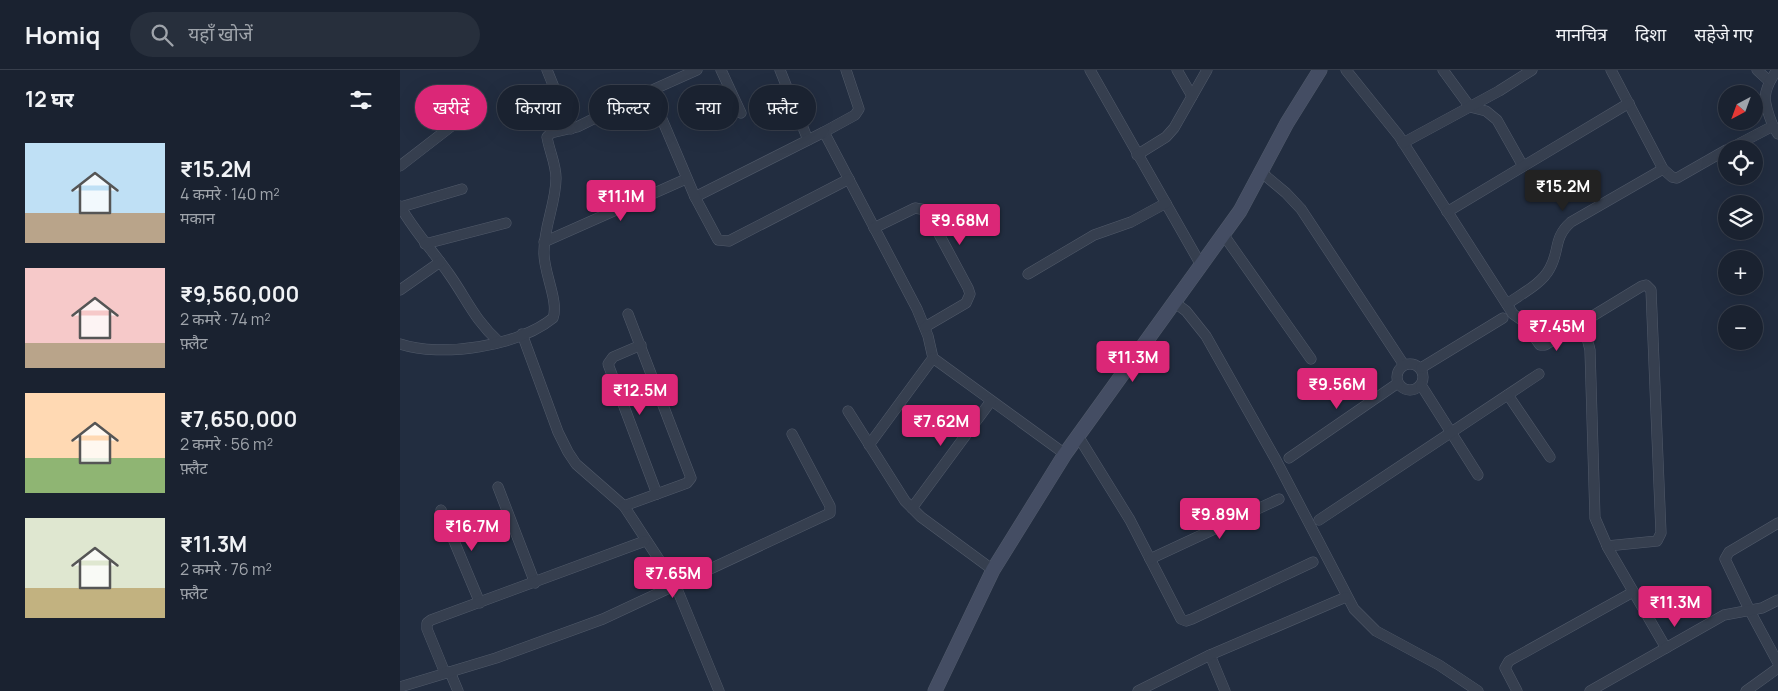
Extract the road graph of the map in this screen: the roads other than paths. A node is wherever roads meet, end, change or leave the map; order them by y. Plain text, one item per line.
1 (547, 70) edge
2 (697, 70) edge
3 (721, 70) edge
4 (780, 70) edge
5 (846, 70) edge
6 (1090, 70) edge
7 (1177, 70) edge
8 (1207, 70) edge
9 (1320, 70) edge
10 (1346, 70) edge
11 (1443, 70) edge
12 (1532, 70) edge
13 (1611, 70) edge
14 (1757, 70) edge
15 (1777, 70) edge
16 (1769, 81) junction
17 (553, 85) edge
18 (663, 85) edge
19 (1192, 96) junction
20 (1629, 103) junction
21 (1470, 106) junction
22 (741, 113) dead end
23 (446, 130) edge
24 (566, 130) edge
25 (666, 130) edge
26 (1775, 130) edge
27 (824, 132) junction
28 (808, 140) junction
29 (1752, 140) edge
30 (1403, 143) junction
31 (1137, 154) junction
32 (1718, 155) edge
33 (400, 166) edge
34 (1523, 166) junction
35 (1663, 169) junction
36 (1261, 172) junction
37 (686, 179) junction
38 (849, 179) junction
39 (462, 189) dead end
40 (695, 198) junction
41 (1166, 203) junction
42 (400, 207) edge
43 (1447, 212) junction
44 (506, 223) dead end
45 (874, 228) junction
46 (1223, 234) junction
47 (544, 242) junction
48 (425, 244) junction
49 (440, 262) junction
50 (1201, 265) junction
51 (1028, 274) dead end
52 (400, 290) edge
53 (1174, 302) junction
54 (1507, 304) junction
55 (628, 314) dead end
56 (1503, 318) dead end
57 (1583, 322) junction
58 (925, 327) junction
59 (522, 334) junction
60 (499, 342) junction
61 (400, 344) edge
62 (641, 345) junction
63 (933, 358) junction
64 (1311, 359) dead end
65 (1404, 365) junction
66 (1421, 368) junction
67 (1540, 374) dead end
68 (1398, 383) junction
69 (1421, 385) junction
70 (1508, 395) junction
71 (991, 400) junction
72 (848, 411) dead end
73 (1451, 432) junction
74 (792, 434) dead end
75 (1078, 436) junction
76 (869, 445) junction
77 (1065, 454) junction
78 (1550, 457) dead end
79 (1289, 458) dead end
80 (1478, 475) dead end
81 (498, 487) dead end
82 (657, 494) junction
83 (1279, 499) dead end
84 (624, 506) junction
85 (912, 508) junction
86 (440, 510) dead end
87 (1319, 520) dead end
88 (1778, 523) edge
89 (645, 542) junction
90 (1607, 546) junction
91 (1150, 559) junction
92 (1313, 562) dead end
93 (993, 570) junction
94 (534, 583) junction
95 (675, 584) junction
96 (1634, 592) junction
97 (1346, 597) junction
98 (1778, 600) edge
99 (480, 603) junction
100 (1750, 611) junction
101 (1666, 648) junction
102 (1210, 655) junction
103 (1778, 663) edge
104 (1778, 668) edge
105 (447, 672) junction
106 (400, 686) edge
107 (458, 691) edge
108 (719, 691) edge
109 (935, 691) edge
110 (1138, 691) edge
111 (1225, 691) edge
112 (1478, 691) edge
113 (1517, 691) edge
114 (1590, 691) edge
115 (1746, 691) edge

1 - 17 street
2 - 18 street
3 - 22 street
4 - 28 street
5 - 27 street
6 - 31 street
7 - 19 street
8 - 19 street
9 - 36 street
10 - 30 street
11 - 21 street
12 - 21 street
13 - 20 street
14 - 16 street
15 - 16 street
16 - 26 street
19 - 31 street
20 - 34 street
20 - 35 street
21 - 30 street
21 - 34 street
23 - 33 street
24 - 47 street
25 - 37 street
26 - 29 street
27 - 28 street
27 - 38 street
28 - 40 street
30 - 43 street
31 - 41 street
32 - 35 street
34 - 43 street
35 - 54 street
36 - 46 street
36 - 65 street
37 - 40 street
37 - 47 street
38 - 40 street
38 - 45 street
39 - 42 street
41 - 50 street
41 - 51 street
42 - 48 street
43 - 54 street
44 - 48 street
45 - 58 street
45 - 58 street
46 - 50 street
46 - 64 street
47 - 59 street
48 - 49 street
49 - 52 street
49 - 60 street
50 - 53 street
53 - 75 street
53 - 97 street
54 - 57 street
55 - 62 street
56 - 66 street
57 - 90 street
57 - 90 street
58 - 63 street
59 - 60 street
59 - 84 street
60 - 61 street
62 - 82 street
62 - 82 street
63 - 71 street
63 - 76 street
65 - 66 street
65 - 68 street
66 - 69 street
67 - 70 street
68 - 69 street
68 - 79 street
69 - 73 street
70 - 73 street
70 - 78 street
71 - 77 street
71 - 85 street
72 - 76 street
73 - 80 street
73 - 87 street
74 - 95 street
75 - 77 street
75 - 91 street
76 - 85 street
77 - 93 street
81 - 94 street
82 - 84 street
83 - 91 street
84 - 89 street
85 - 93 street
86 - 99 street
88 - 100 street
89 - 94 street
89 - 95 street
90 - 96 street
91 - 92 street
93 - 109 street
94 - 99 street
95 - 105 street
95 - 108 street
96 - 101 street
96 - 113 street
97 - 102 street
97 - 112 street
98 - 100 street
99 - 105 street
100 - 101 street
100 - 103 street
101 - 114 street
102 - 110 street
102 - 111 street
104 - 115 street
105 - 106 street
105 - 107 street

